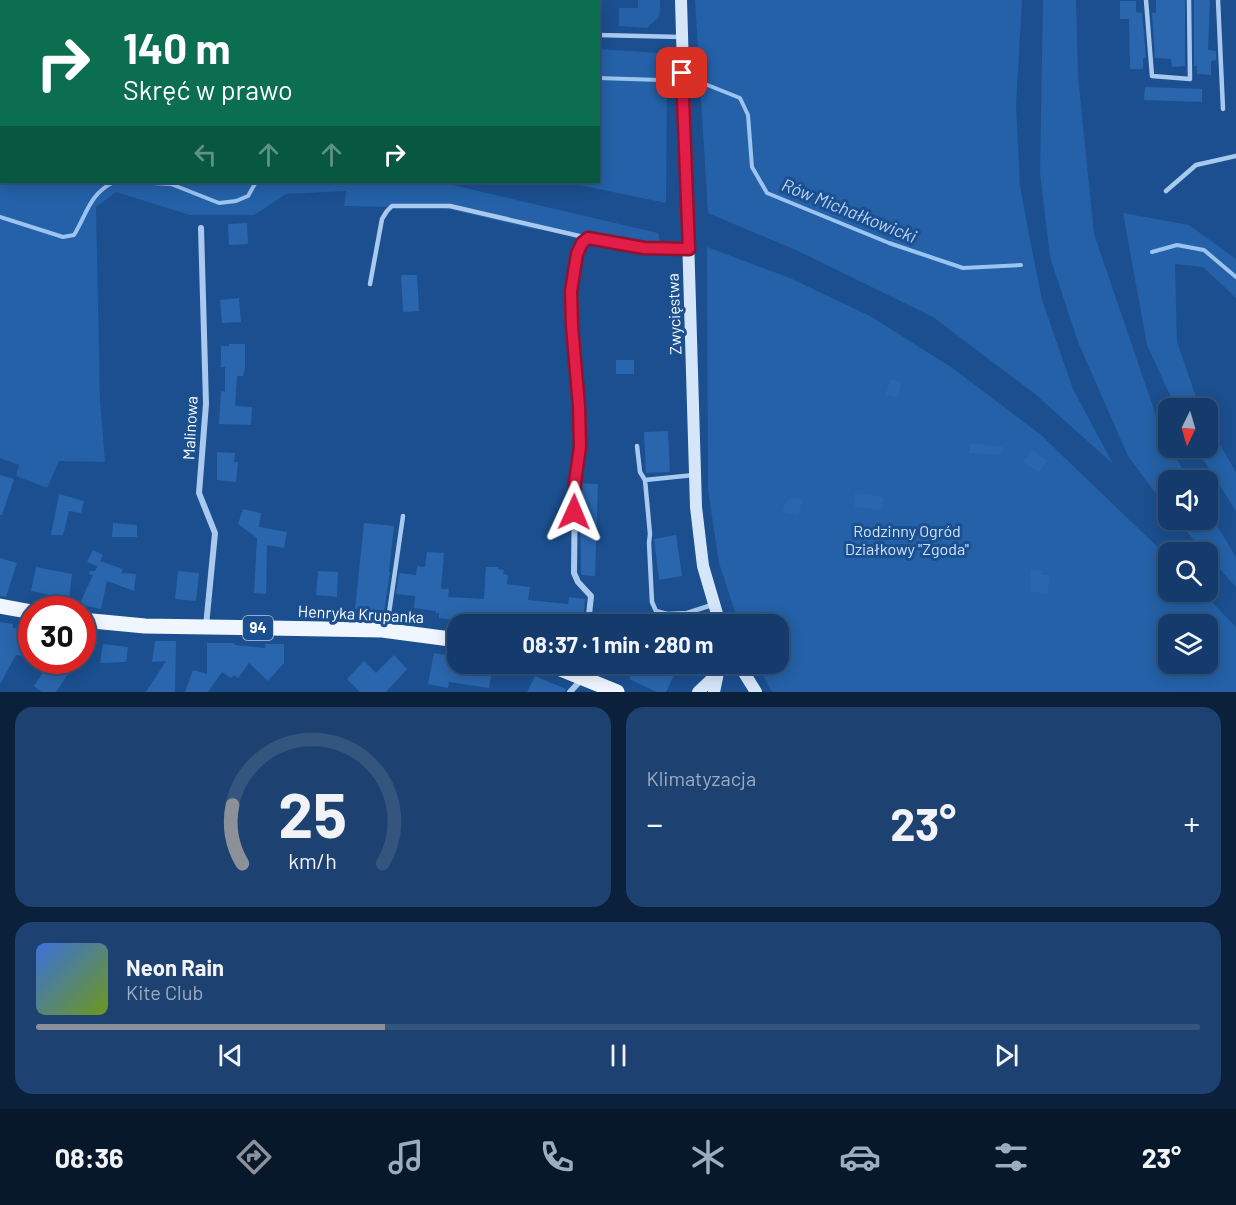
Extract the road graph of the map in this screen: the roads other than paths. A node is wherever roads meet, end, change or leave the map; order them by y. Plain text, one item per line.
1 (681, 0) edge
2 (1146, 0) edge
3 (1189, 0) edge
4 (1218, 0) edge
5 (600, 35) edge
6 (681, 37) junction
7 (1223, 109) dead end
8 (1236, 156) edge
9 (1166, 191) dead end
10 (201, 228) dead end
11 (588, 238) junction
12 (689, 249) junction
13 (370, 284) dead end
14 (637, 446) dead end
15 (695, 475) junction
16 (645, 480) junction
17 (575, 482) joint
18 (403, 516) dead end
19 (715, 604) junction
20 (0, 606) edge
21 (18, 609) edge
22 (589, 614) edge
23 (667, 614) joint
24 (718, 614) edge
25 (96, 621) edge
26 (206, 627) junction
27 (387, 630) junction
28 (447, 638) edge
29 (577, 674) edge
30 (584, 674) edge
31 (714, 674) edge
32 (717, 674) edge
33 (744, 674) edge
34 (747, 679) junction
35 (570, 692) edge
36 (617, 692) edge
37 (698, 692) edge
38 (714, 692) edge
39 (745, 692) edge
40 (756, 692) edge

1 - 6 main road, Zwycięstwa
2 - 3 lane
4 - 7 lane
5 - 6 lane
6 - 12 main road, Zwycięstwa
8 - 9 lane
10 - 26 street, Malinowa
11 - 12 lane
11 - 13 lane
11 - 17 lane
12 - 15 main road, Zwycięstwa
14 - 16 lane
15 - 16 lane
15 - 19 main road, Zwycięstwa
16 - 23 lane
17 - 22 street
18 - 27 lane
19 - 23 lane
19 - 24 main road, Zwycięstwa
20 - 21 main road
25 - 26 main road, Henryka Krupanka / 94
26 - 27 main road, Henryka Krupanka / 94
27 - 28 main road, Henryka Krupanka / 94
29 - 35 street
30 - 36 main road
31 - 37 main road
32 - 38 main road
33 - 34 main road
34 - 39 main road
34 - 40 main road

